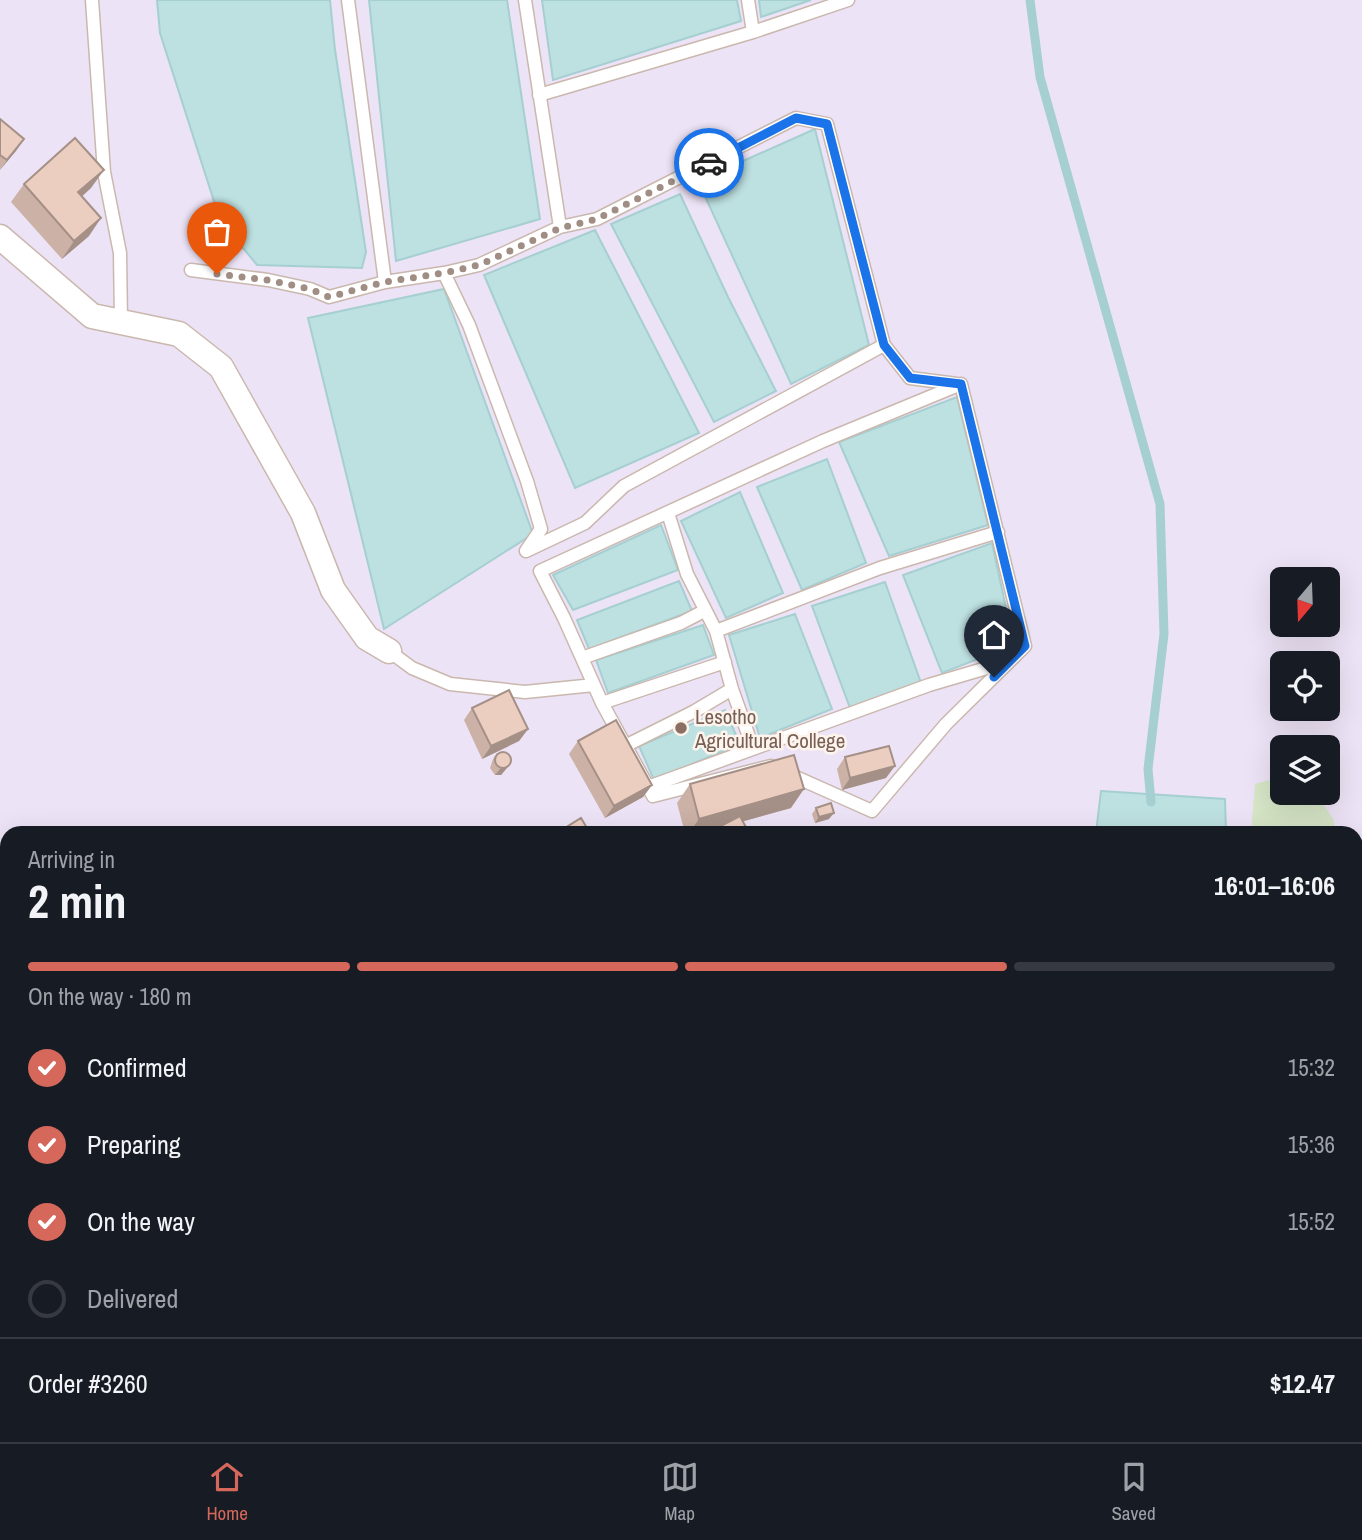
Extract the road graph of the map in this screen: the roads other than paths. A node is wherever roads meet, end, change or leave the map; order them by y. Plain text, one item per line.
1 (92, 0) edge
2 (348, 0) edge
3 (525, 0) edge
4 (748, 0) edge
5 (848, 0) edge
6 (753, 32) junction
7 (539, 95) junction
8 (560, 228) junction
9 (0, 237) edge
10 (191, 270) dead end
11 (444, 273) junction
12 (385, 282) junction
13 (121, 321) junction
14 (884, 345) junction
15 (961, 384) junction
16 (667, 513) junction
17 (998, 532) junction
18 (704, 611) junction
19 (716, 631) junction
20 (389, 651) joint
21 (582, 658) junction
22 (1010, 661) junction
23 (725, 663) junction
24 (594, 685) junction
25 (732, 689) junction
26 (602, 703) junction
27 (625, 746) junction
28 (753, 748) junction
29 (648, 787) junction

1 - 13 lane
2 - 12 lane
3 - 7 lane
4 - 6 lane
5 - 6 lane
6 - 7 lane
7 - 8 lane
8 - 11 lane
8 - 14 lane
9 - 13 street
10 - 12 lane
11 - 12 lane
11 - 14 lane
13 - 20 street
14 - 15 lane
15 - 16 lane
15 - 17 lane
16 - 18 lane
16 - 21 lane
17 - 19 lane
17 - 22 lane
18 - 19 lane
18 - 21 lane
19 - 23 lane
20 - 24 lane
21 - 24 lane
22 - 28 lane
22 - 29 lane
23 - 25 lane
23 - 26 lane
24 - 26 lane
25 - 27 lane
25 - 28 lane
26 - 27 lane
27 - 29 lane
28 - 29 lane

